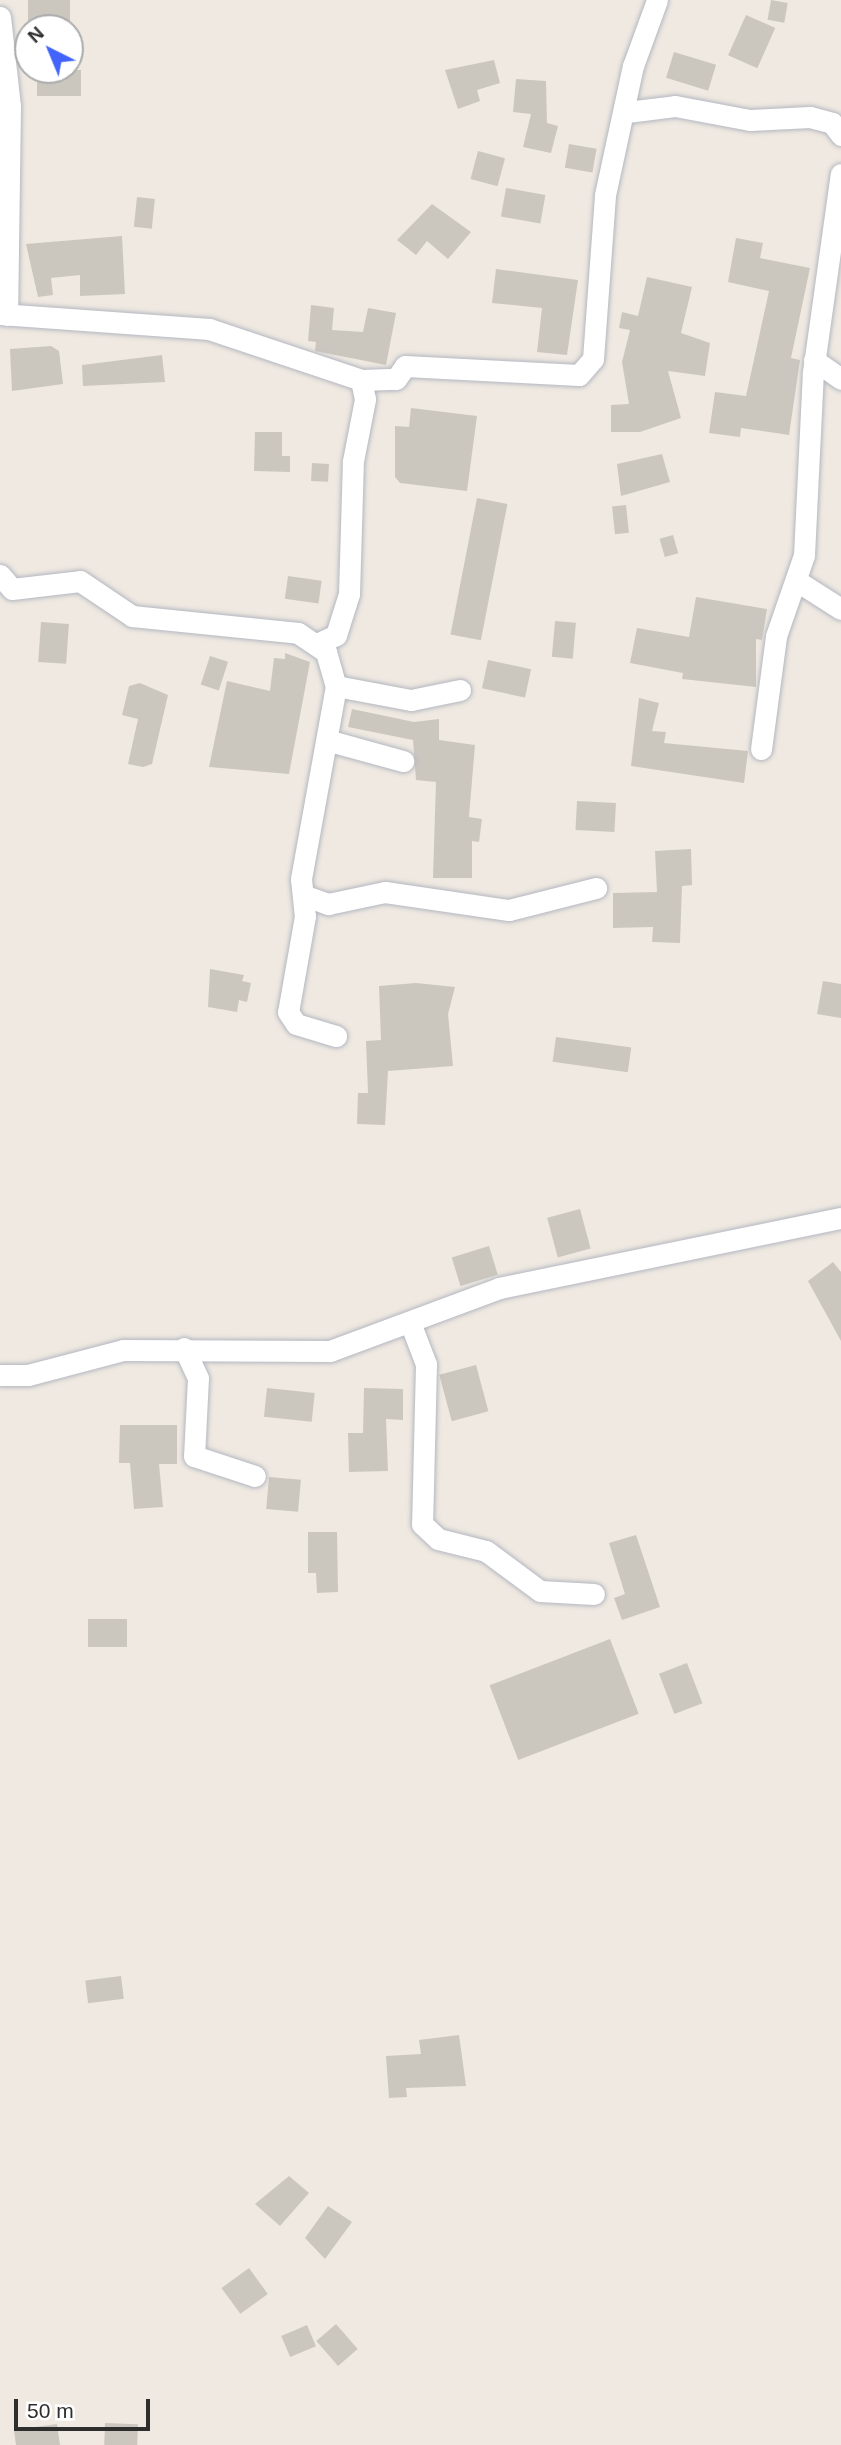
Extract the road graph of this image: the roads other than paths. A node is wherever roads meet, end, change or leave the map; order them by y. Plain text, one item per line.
1 (657, 0) edge
2 (0, 17) edge
3 (4, 73) edge
4 (627, 111) junction
5 (841, 135) edge
6 (841, 174) edge
7 (4, 314) edge
8 (814, 360) junction
9 (841, 379) edge
10 (361, 380) junction
11 (0, 575) edge
12 (797, 580) junction
13 (841, 609) edge
14 (319, 643) junction
15 (336, 686) junction
16 (460, 690) dead end
17 (330, 741) junction
18 (761, 749) dead end
19 (403, 761) dead end
20 (596, 888) dead end
21 (303, 895) junction
22 (337, 1036) dead end
23 (841, 1218) edge
24 (411, 1325) junction
25 (184, 1348) junction
26 (0, 1375) edge
27 (255, 1476) dead end
28 (594, 1594) dead end

1 - 4 street
2 - 3 street
3 - 7 street
4 - 5 street
4 - 10 street
6 - 8 street
7 - 10 street
8 - 9 street
8 - 12 street
10 - 14 street
11 - 14 street
12 - 13 street
12 - 18 street
14 - 15 street
15 - 16 street
15 - 17 street
17 - 19 street
17 - 21 street
20 - 21 street
21 - 22 street
23 - 24 street
24 - 25 street
24 - 28 street
25 - 26 street
25 - 27 street

